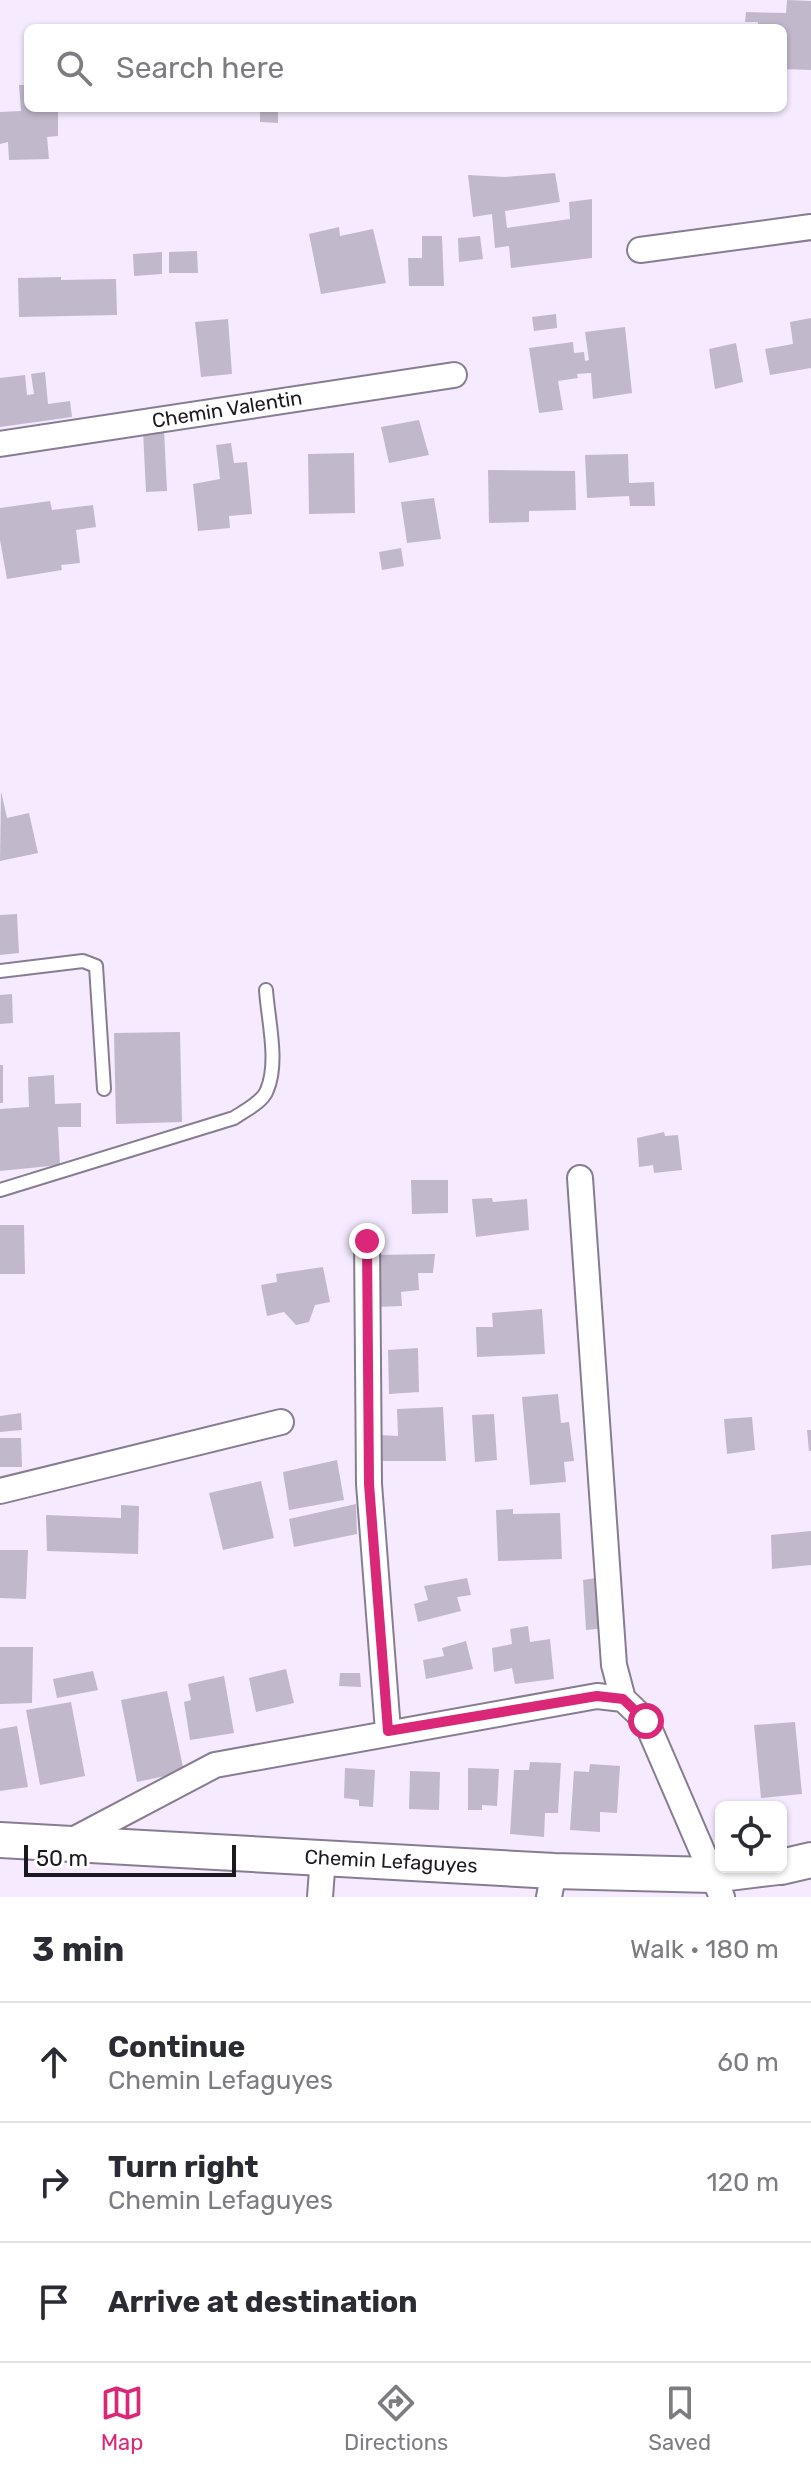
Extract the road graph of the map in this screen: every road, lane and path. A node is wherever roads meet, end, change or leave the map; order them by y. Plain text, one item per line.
1 (811, 227) edge
2 (640, 250) dead end
3 (454, 375) dead end
4 (0, 444) edge
5 (0, 971) edge
6 (266, 990) dead end
7 (104, 1089) dead end
8 (580, 1178) dead end
9 (0, 1190) edge
10 (367, 1241) dead end
11 (281, 1422) dead end
12 (0, 1491) edge
13 (623, 1699) junction
14 (388, 1731) junction
15 (0, 1840) edge
16 (69, 1842) junction
17 (323, 1857) junction
18 (811, 1860) edge
19 (787, 1865) edge
20 (759, 1873) edge
21 (551, 1884) edge
22 (717, 1886) edge
23 (320, 1897) edge

1 - 2 street
3 - 4 street, Chemin Valentin
5 - 7 lane
6 - 9 lane
8 - 13 street
10 - 14 street
11 - 12 street
13 - 14 street, Chemin Lefaguyes
13 - 22 street
14 - 16 street, Chemin Lefaguyes
15 - 16 main road, Chemin Lefaguyes
16 - 17 main road, Chemin Lefaguyes
17 - 21 main road, Chemin Lefaguyes
17 - 23 street
18 - 19 main road, Chemin Lefaguyes
20 - 22 main road, Chemin Lefaguyes
21 - 22 main road, Chemin Lefaguyes

